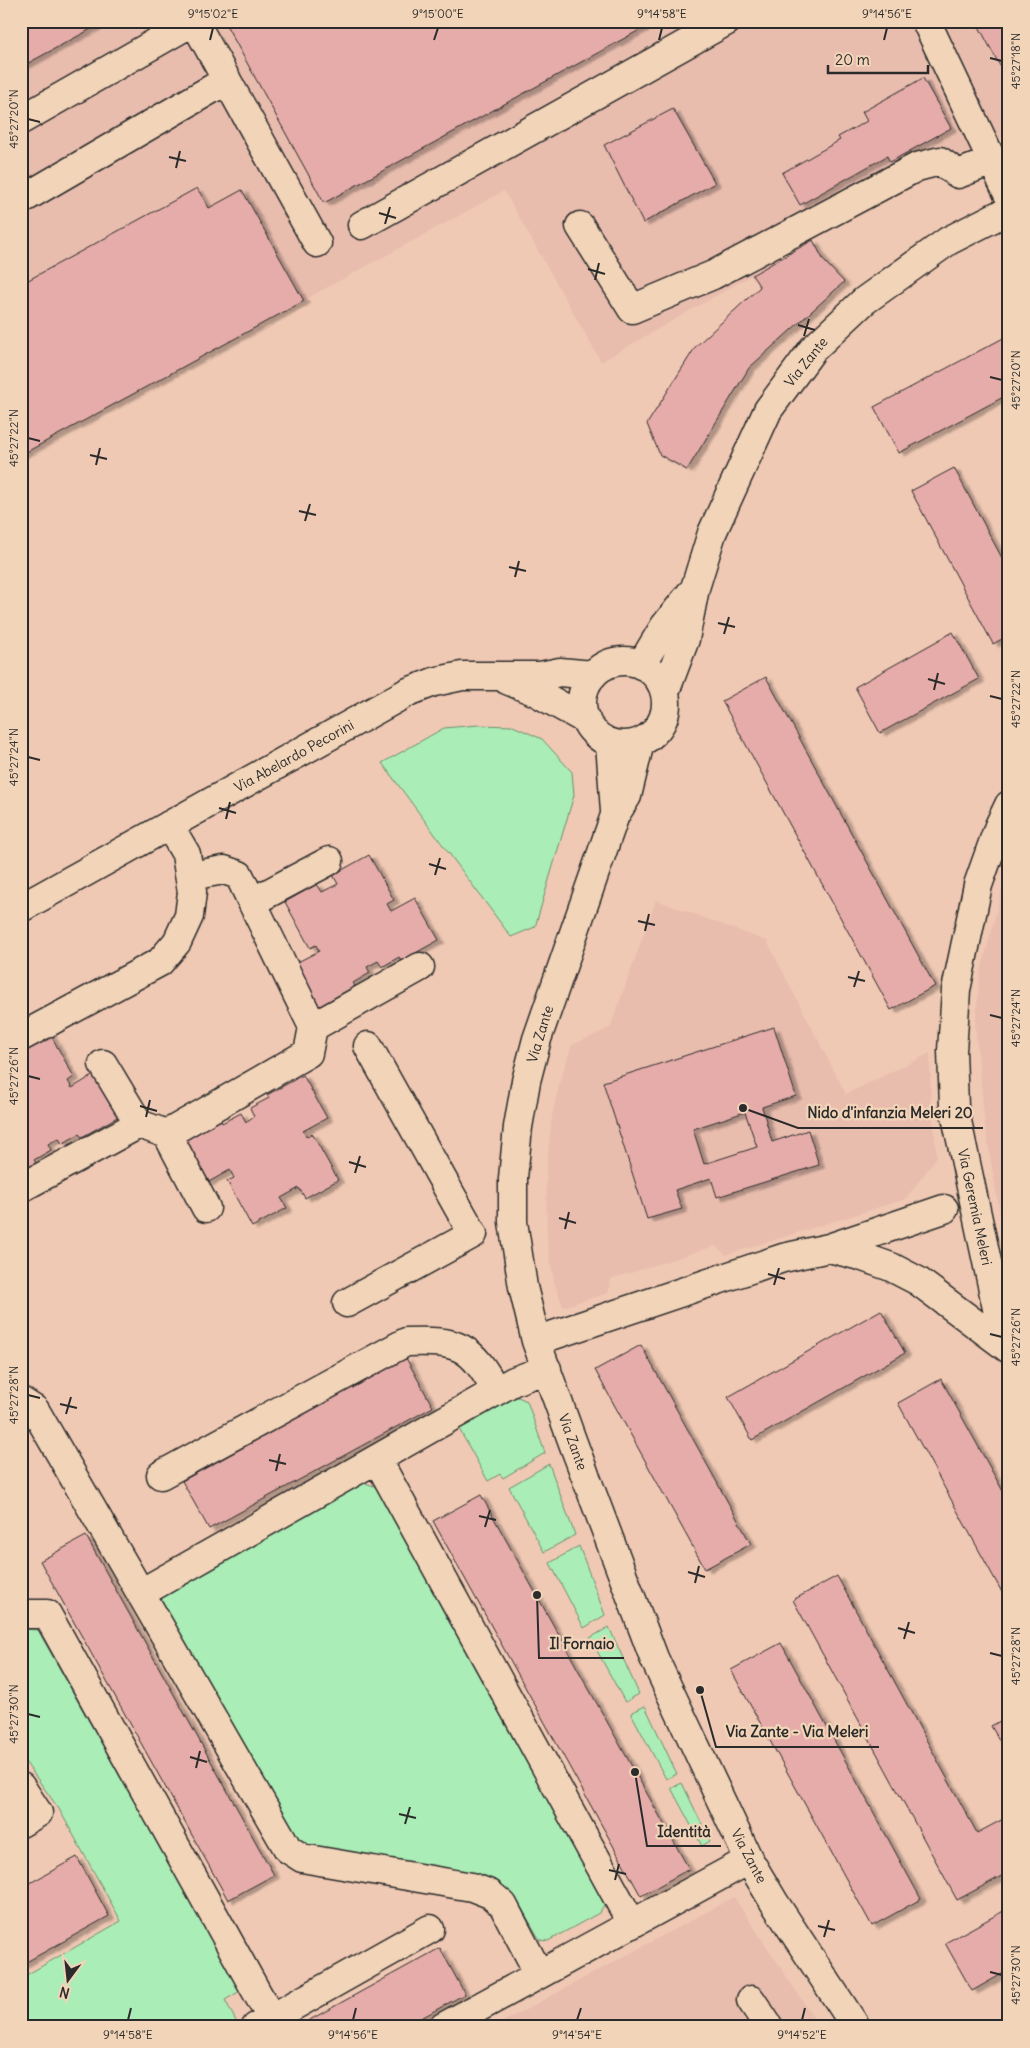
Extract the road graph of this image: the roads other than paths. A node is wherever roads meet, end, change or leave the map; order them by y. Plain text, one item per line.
1 (194, 21) edge
2 (727, 21) edge
3 (926, 21) edge
4 (227, 80) junction
5 (21, 120) edge
6 (992, 161) junction
7 (1009, 196) edge
8 (21, 200) edge
9 (1009, 212) edge
10 (362, 225) dead end
11 (580, 226) dead end
12 (317, 243) dead end
13 (695, 588) junction
14 (641, 665) junction
15 (593, 675) junction
16 (497, 676) junction
17 (665, 692) junction
18 (586, 720) junction
19 (640, 742) junction
20 (610, 743) junction
21 (1009, 805) edge
22 (615, 815) junction
23 (170, 825) junction
24 (329, 861) dead end
25 (190, 876) junction
26 (252, 902) junction
27 (21, 908) edge
28 (420, 967) dead end
29 (314, 1027) junction
30 (21, 1037) edge
31 (368, 1046) dead end
32 (103, 1064) dead end
33 (139, 1124) junction
34 (168, 1134) junction
35 (21, 1188) edge
36 (206, 1208) dead end
37 (944, 1209) dead end
38 (829, 1248) junction
39 (347, 1303) dead end
40 (536, 1341) junction
41 (1008, 1347) edge
42 (547, 1370) junction
43 (496, 1392) junction
44 (21, 1401) edge
45 (377, 1459) junction
46 (161, 1475) dead end
47 (141, 1593) junction
48 (21, 1614) edge
49 (21, 1787) edge
50 (21, 1823) edge
51 (749, 1860) junction
52 (632, 1924) junction
53 (430, 1929) dead end
54 (539, 1974) junction
55 (751, 2000) dead end
56 (264, 2022) edge
57 (444, 2027) edge
58 (769, 2027) edge
59 (856, 2027) edge

1 - 4 street
1 - 5 street
2 - 10 street
3 - 6 street
4 - 8 street
4 - 12 street
6 - 7 street
6 - 11 street
9 - 13 street, Via Zante
13 - 14 street, Via Zante
13 - 17 street, Via Zante
14 - 15 street
14 - 17 street
15 - 16 street, Via Abelardo Pecorini
15 - 18 street
16 - 18 street, Via Abelardo Pecorini
16 - 23 street, Via Abelardo Pecorini
17 - 19 street, Via Zante
18 - 20 street
19 - 20 street
19 - 22 street, Via Zante
20 - 22 street, Via Zante
21 - 41 street, Via Geremia Meleri
22 - 40 street, Via Zante
23 - 25 street
23 - 27 street, Via Abelardo Pecorini
24 - 26 street
25 - 26 street
25 - 30 street
26 - 29 street
28 - 29 street
29 - 34 street
31 - 39 street
32 - 33 street
33 - 34 street
33 - 35 street
34 - 36 street
37 - 38 street, Via Geremia Meleri
38 - 40 street, Via Geremia Meleri
38 - 41 street, Via Geremia Meleri
40 - 42 street, Via Zante
42 - 43 street
42 - 51 street, Via Zante
43 - 45 street
43 - 46 street
44 - 47 street
45 - 47 street
45 - 52 street
47 - 54 street
48 - 56 street
49 - 50 street
51 - 52 street
51 - 59 street, Via Zante
52 - 54 street
53 - 56 street
54 - 57 street
55 - 58 street

